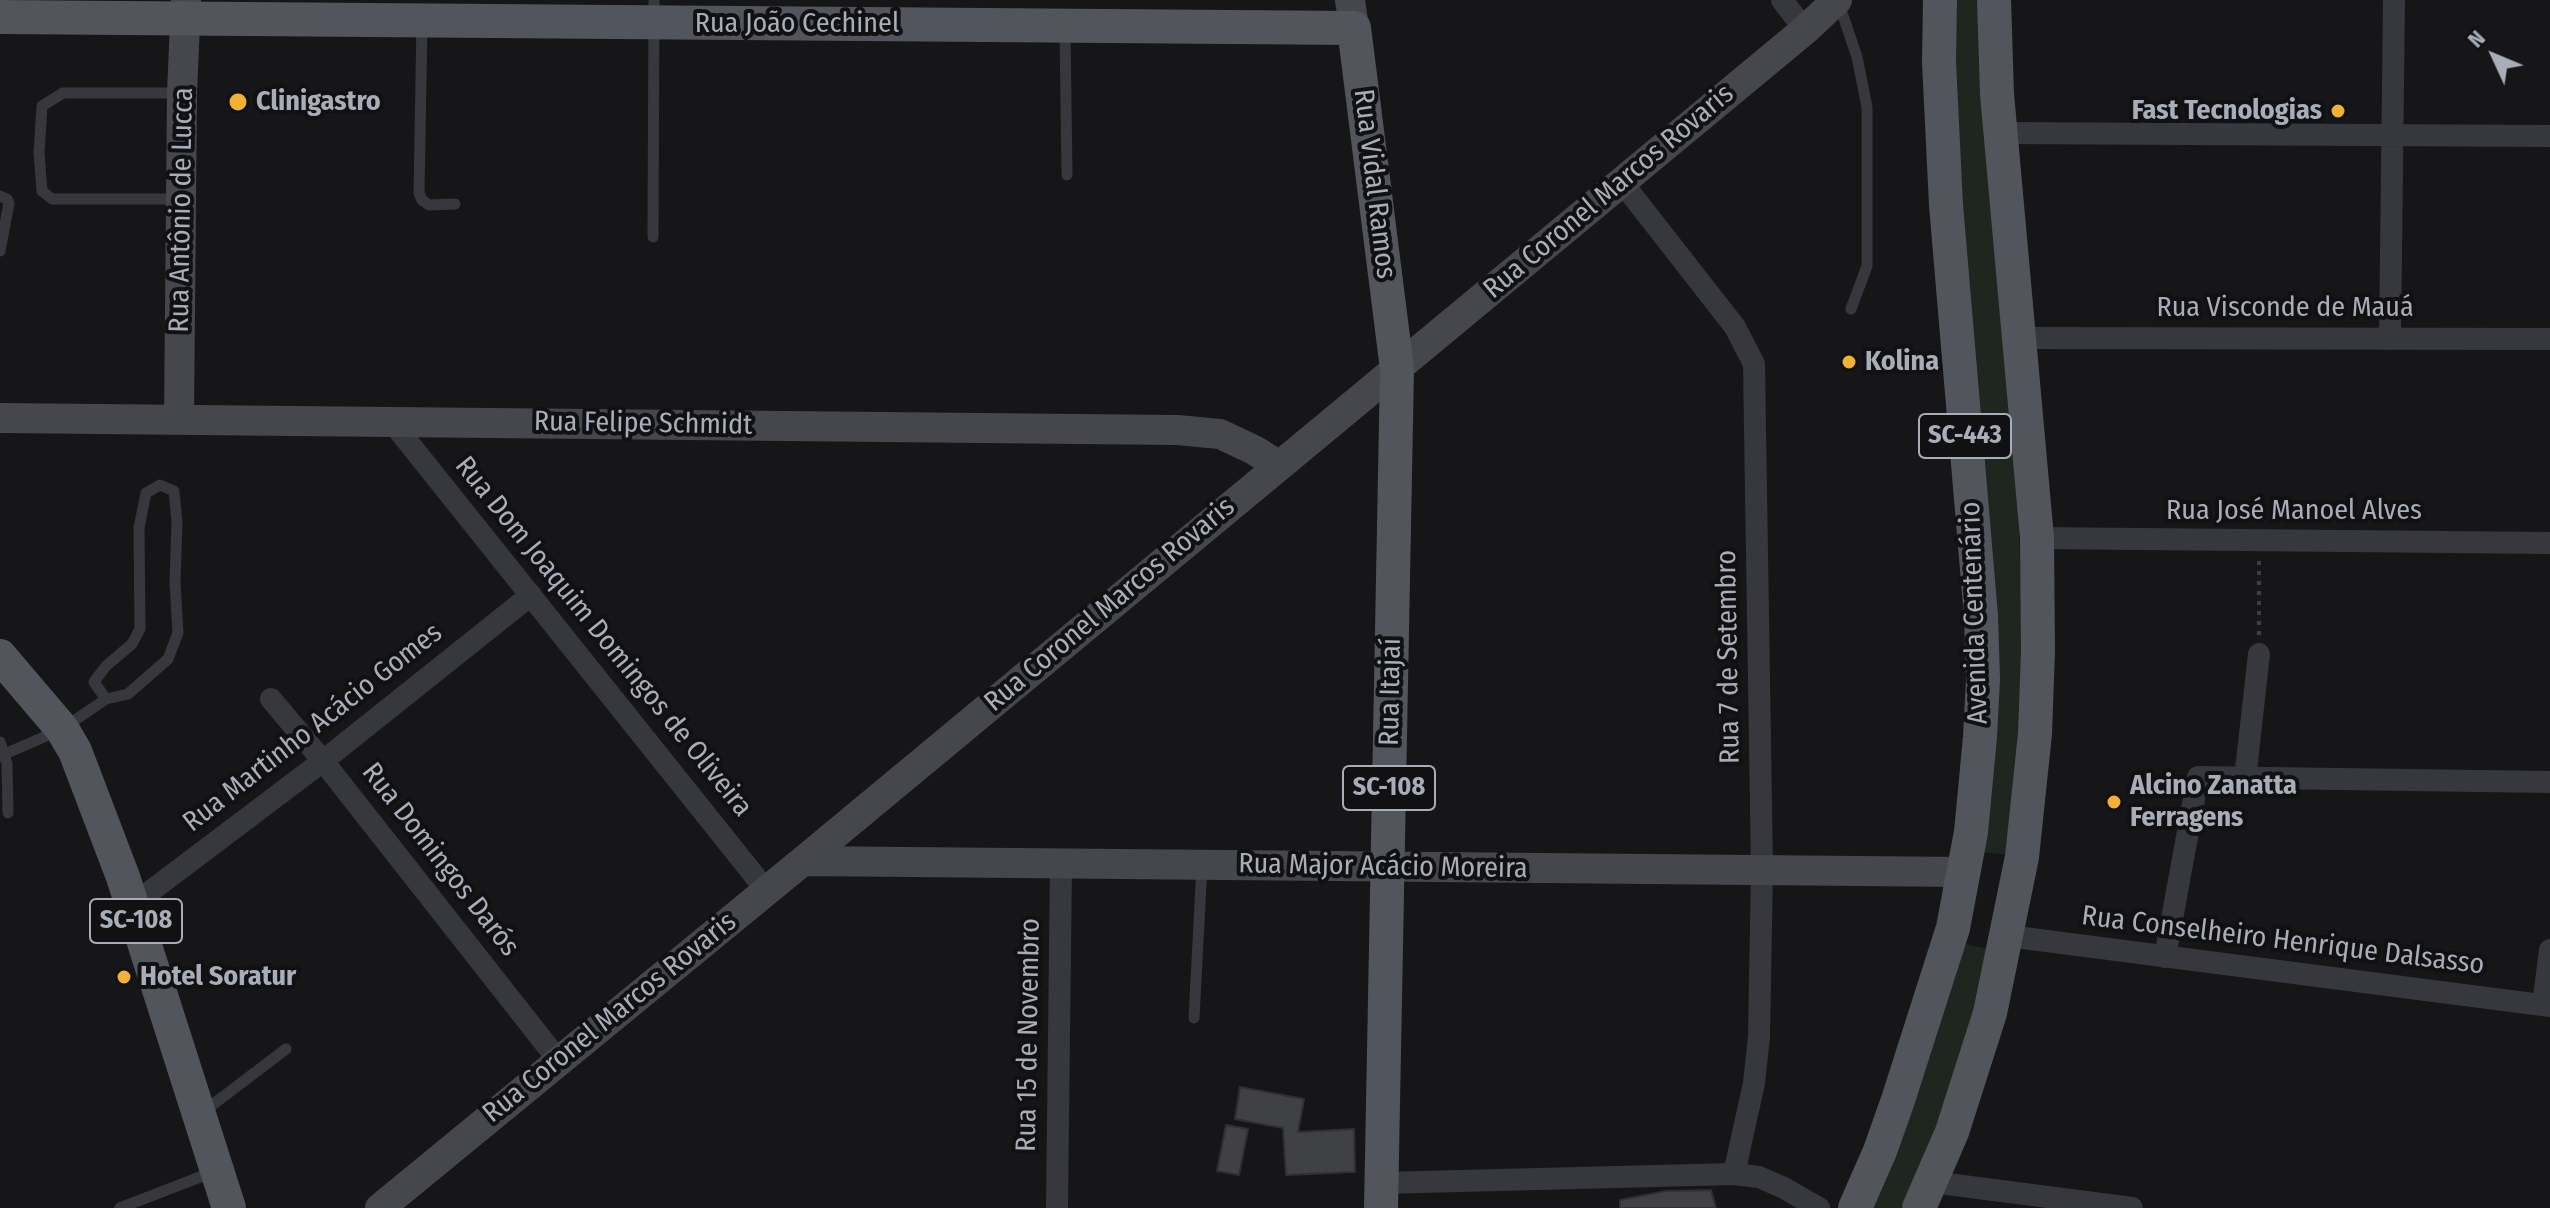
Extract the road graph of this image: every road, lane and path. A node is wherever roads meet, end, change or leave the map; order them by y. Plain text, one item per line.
1 (1782, 0) edge
2 (1838, 0) edge
3 (1940, 0) edge
4 (1994, 0) edge
5 (2394, 0) edge
6 (186, 10) edge
7 (511, 11) edge
8 (654, 12) edge
9 (891, 12) edge
10 (1352, 14) edge
11 (0, 17) edge
12 (422, 22) junction
13 (1065, 26) junction
14 (1805, 30) junction
15 (182, 93) junction
16 (2001, 133) junction
17 (2393, 136) junction
18 (2550, 136) edge
19 (1067, 175) dead end
20 (1621, 181) junction
21 (4, 200) edge
22 (182, 200) junction
23 (455, 204) dead end
24 (653, 237) dead end
25 (0, 251) edge
26 (1851, 309) dead end
27 (2020, 338) junction
28 (2390, 339) junction
29 (2550, 339) edge
30 (1397, 369) junction
31 (0, 418) edge
32 (179, 420) junction
33 (392, 422) junction
34 (1278, 465) junction
35 (2037, 538) junction
36 (2259, 540) junction
37 (2550, 543) edge
38 (531, 595) junction
39 (2259, 654) joint
40 (0, 656) edge
41 (106, 699) junction
42 (271, 699) dead end
43 (62, 729) junction
44 (0, 742) edge
45 (5, 754) junction
46 (323, 761) junction
47 (2245, 779) junction
48 (2550, 782) edge
49 (8, 813) dead end
50 (2022, 857) junction
51 (803, 861) junction
52 (1061, 864) junction
53 (1202, 865) junction
54 (1387, 867) junction
55 (1762, 870) junction
56 (1964, 872) junction
57 (766, 890) junction
58 (131, 906) junction
59 (1953, 928) junction
60 (2008, 936) junction
61 (2550, 950) edge
62 (2165, 957) junction
63 (2546, 1006) edge
64 (1194, 1018) dead end
65 (286, 1049) dead end
66 (559, 1061) junction
67 (199, 1115) junction
68 (217, 1170) junction
69 (1734, 1174) junction
70 (1925, 1195) edge
71 (1381, 1196) edge
72 (120, 1208) edge
73 (229, 1208) edge
74 (380, 1208) edge
75 (1057, 1208) edge
76 (1819, 1208) edge
77 (1855, 1208) edge
78 (2132, 1208) edge

1 - 14 street
2 - 14 street, Rua Coronel Marcos Rovaris
2 - 26 lane
3 - 56 main road, Avenida Centenário / SC-443
4 - 16 main road, Avenida Centenário
5 - 17 street
6 - 11 main road, Rua João Cechinel / SC-108
6 - 12 main road, Rua João Cechinel / SC-108
6 - 15 street, Rua Antônio de Lucca
7 - 8 main road, Rua João Cechinel / SC-108
7 - 12 main road, Rua João Cechinel / SC-108
8 - 9 main road, Rua João Cechinel / SC-108
8 - 24 lane
9 - 13 main road, Rua João Cechinel / SC-108
10 - 13 main road, Rua João Cechinel / SC-108
10 - 30 main road, Rua Vidal Ramos / SC-108
12 - 23 lane
13 - 19 lane
14 - 20 street, Rua Coronel Marcos Rovaris
15 - 22 street, Rua Antônio de Lucca
15 - 22 lane
16 - 17 street
16 - 27 main road, Avenida Centenário
17 - 18 street
17 - 28 street
20 - 30 street, Rua Coronel Marcos Rovaris
20 - 55 street, Rua 7 de Setembro
21 - 25 lane
22 - 32 street, Rua Antônio de Lucca
27 - 28 street, Rua Visconde de Mauá
27 - 35 main road, Avenida Centenário
28 - 29 street, Rua Visconde de Mauá
30 - 34 street, Rua Coronel Marcos Rovaris
30 - 54 main road, Rua Itajaí / SC-108
31 - 32 street, Rua Felipe Schmidt
32 - 33 street, Rua Felipe Schmidt
33 - 34 street, Rua Felipe Schmidt
33 - 38 street, Rua Dom Joaquim Domingos de Oliveira
34 - 51 street, Rua Coronel Marcos Rovaris
35 - 36 street, Rua José Manoel Alves
35 - 50 main road, Avenida Centenário
36 - 37 street, Rua José Manoel Alves
36 - 39 path
38 - 46 street, Rua Martinho Acácio Gomes
38 - 57 street, Rua Dom Joaquim Domingos de Oliveira
39 - 47 street
40 - 43 main road, SC-108
41 - 41 lane
41 - 43 lane
42 - 46 street, Rua Domingos Darós
43 - 45 lane
43 - 58 main road, SC-108
44 - 45 lane
45 - 49 lane
46 - 58 street, Rua Martinho Acácio Gomes
46 - 66 street, Rua Domingos Darós
47 - 48 street
47 - 62 street
50 - 56 main road
50 - 60 main road, Avenida Centenário
51 - 52 street, Rua Major Acácio Moreira
51 - 57 street, Rua Coronel Marcos Rovaris
52 - 53 street, Rua Major Acácio Moreira
52 - 75 street, Rua 15 de Novembro
53 - 54 street, Rua Major Acácio Moreira
53 - 64 lane
54 - 55 street, Rua Major Acácio Moreira
54 - 71 main road, Rua Itajaí / SC-108
55 - 56 street, Rua Major Acácio Moreira
55 - 69 street, Rua 7 de Setembro
56 - 59 main road, Avenida Centenário / SC-443
57 - 66 street, Rua Coronel Marcos Rovaris
58 - 67 main road, SC-108
59 - 60 main road
59 - 77 main road, Avenida Centenário / SC-443
60 - 62 street, Rua Conselheiro Henrique Dalsasso
60 - 70 main road, Avenida Centenário
61 - 63 street
62 - 63 street, Rua Conselheiro Henrique Dalsasso
65 - 67 lane
66 - 74 street, Rua Coronel Marcos Rovaris
67 - 68 main road, SC-108
68 - 72 lane
68 - 73 main road, SC-108
69 - 71 street
69 - 76 street
70 - 78 street

